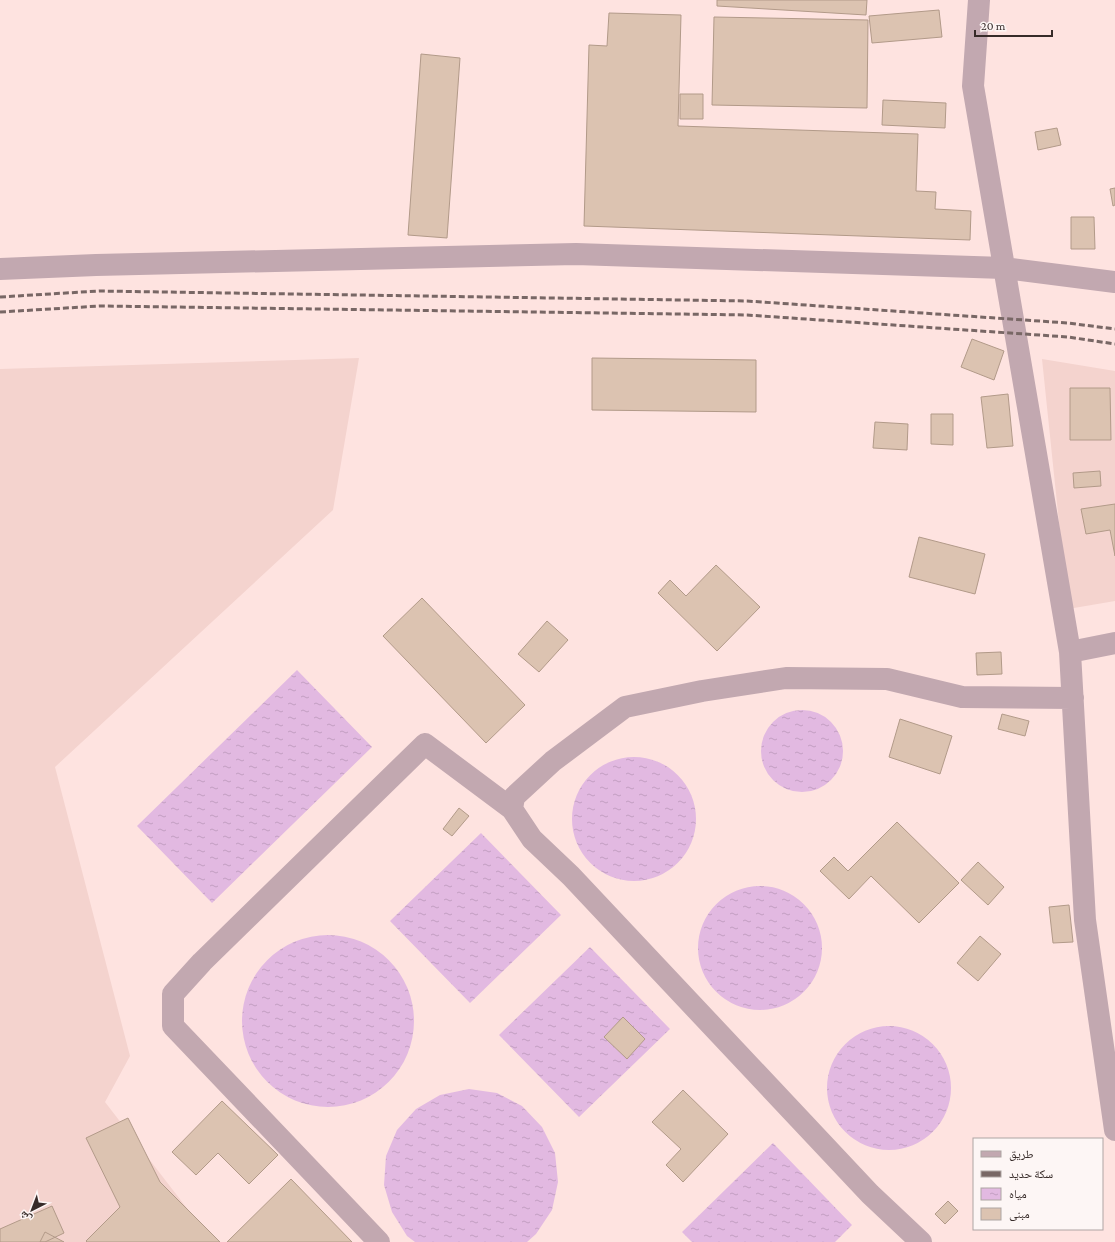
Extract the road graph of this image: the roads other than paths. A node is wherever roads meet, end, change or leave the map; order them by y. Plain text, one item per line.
1 (978, 0) edge
2 (1004, 268) junction
3 (0, 269) edge
4 (1115, 282) edge
5 (1115, 643) edge
6 (1070, 652) junction
7 (1073, 698) junction
8 (512, 809) junction
9 (1115, 1130) edge
10 (378, 1242) edge
11 (921, 1242) edge

1 - 2 street
2 - 3 street
2 - 4 street
2 - 6 street
5 - 6 street
6 - 7 street
7 - 8 street
7 - 9 street
8 - 10 street
8 - 11 street

